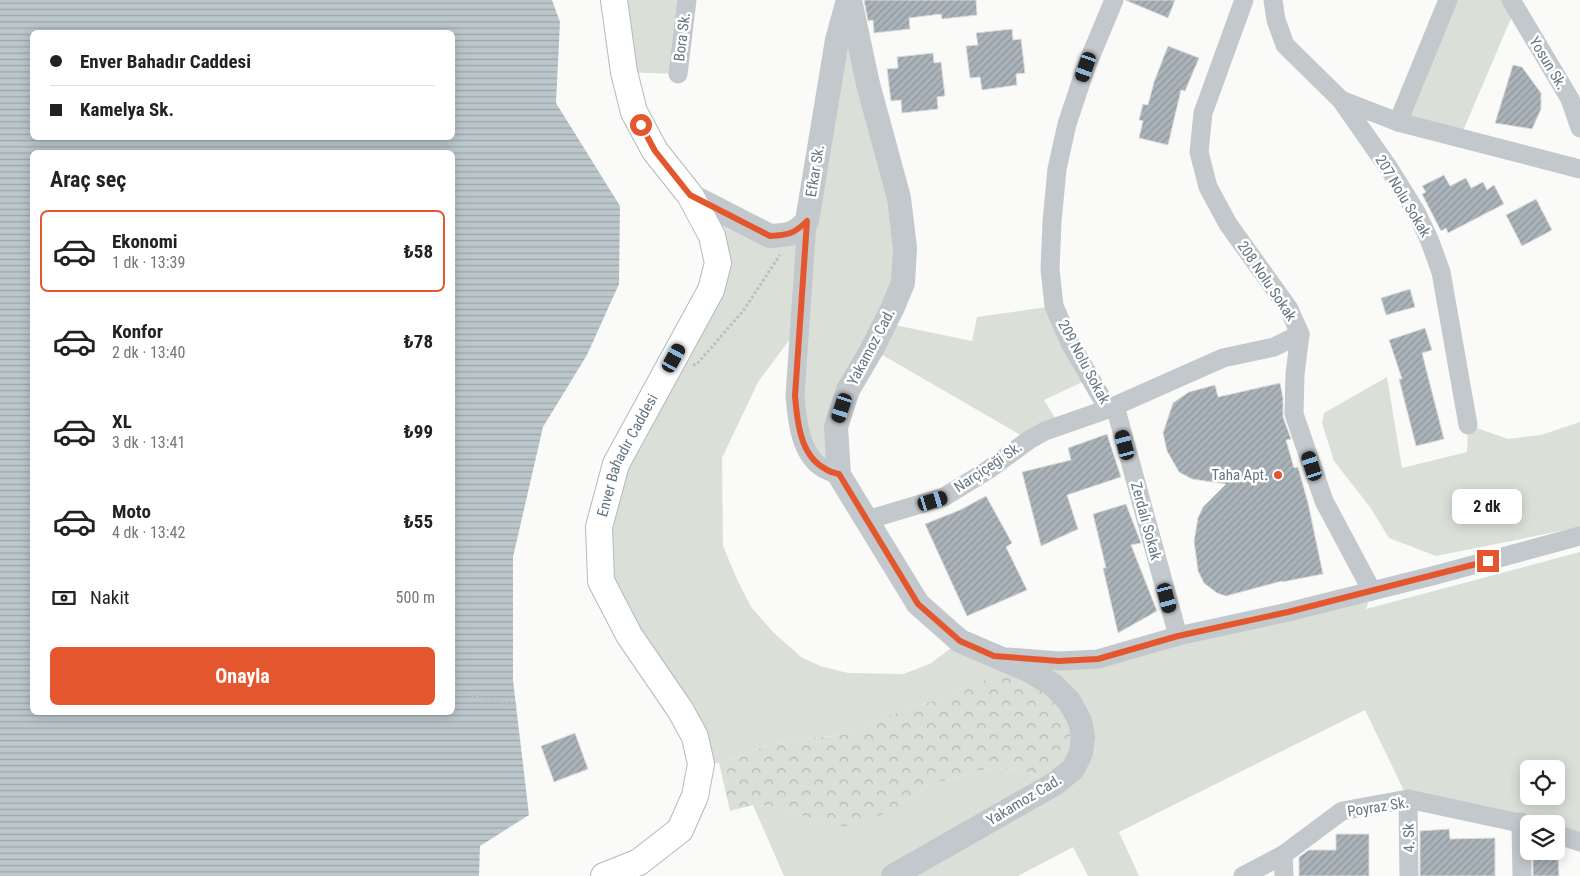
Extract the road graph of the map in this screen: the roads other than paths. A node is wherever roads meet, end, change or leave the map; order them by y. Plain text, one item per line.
1 (614, 0) edge
2 (687, 0) edge
3 (849, 0) edge
4 (1114, 0) edge
5 (1244, 0) edge
6 (1273, 0) edge
7 (1448, 0) edge
8 (1512, 0) edge
9 (678, 74) dead end
10 (1575, 96) edge
11 (1341, 100) junction
12 (1398, 122) junction
13 (1580, 128) edge
14 (1580, 168) edge
15 (690, 195) junction
16 (802, 227) junction
17 (1300, 334) junction
18 (1112, 408) junction
19 (1468, 425) dead end
20 (839, 474) junction
21 (867, 520) junction
22 (1580, 536) edge
23 (1372, 591) junction
24 (1178, 636) junction
25 (994, 656) junction
26 (1408, 799) junction
27 (1520, 822) edge
28 (1565, 837) edge
29 (1580, 842) edge
30 (1283, 855) junction
31 (1523, 860) edge
32 (604, 876) edge
33 (893, 876) edge
34 (1243, 876) edge
35 (1284, 876) edge
36 (1409, 876) edge
37 (1522, 876) edge

1 - 15 main road, Enver Bahadır Caddesi
2 - 9 street, Bora Sk.
3 - 16 street, Efkar Sk.
3 - 20 street, Yakamoz Cad.
4 - 18 street, 209 Nolu Sokak
5 - 17 street, 208 Nolu Sokak
6 - 11 street, 207 Nolu Sokak
7 - 12 street
8 - 10 street, Yosun Sk.
10 - 13 street, Yosun Sk.
11 - 12 street
11 - 19 street, 207 Nolu Sokak
12 - 14 street
15 - 16 street
15 - 32 main road, Enver Bahadır Caddesi
16 - 20 street, Efkar Sk.
17 - 18 street, 209 Nolu Sokak
17 - 23 street, 208 Nolu Sokak
18 - 21 street, Narçiçeği Sk.
18 - 24 street, Zerdalı Sokak
20 - 21 street, Yakamoz Cad.
21 - 25 street, Yakamoz Cad.
22 - 23 street
23 - 24 street
24 - 25 street
25 - 33 street, Yakamoz Cad.
26 - 27 street, Poyraz Sk.
26 - 30 street, Poyraz Sk.
26 - 36 street, 4. Sk
28 - 29 street
30 - 34 street, Poyraz Sk.
30 - 35 street
31 - 37 street

